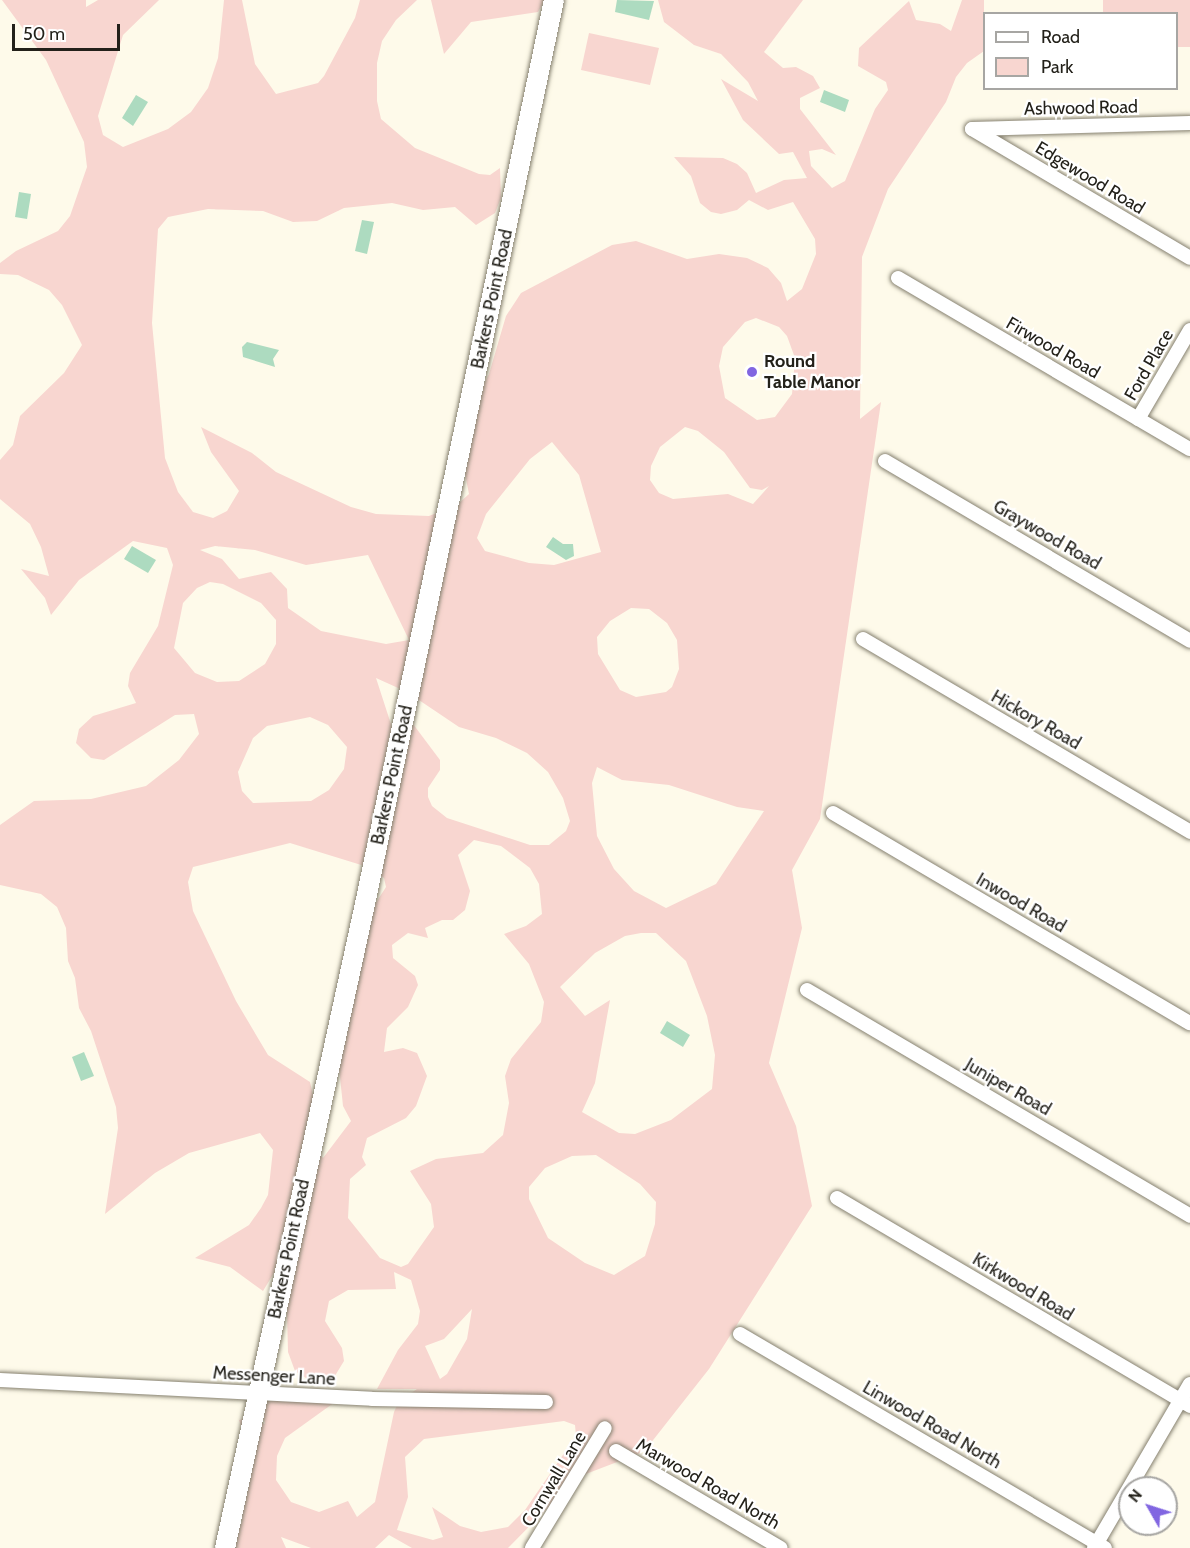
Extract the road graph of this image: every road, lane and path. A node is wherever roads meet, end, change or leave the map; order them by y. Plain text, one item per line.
1 (554, 0) edge
2 (1190, 123) edge
3 (972, 129) joint
4 (1190, 258) edge
5 (898, 278) dead end
6 (1190, 330) edge
7 (1138, 419) junction
8 (1190, 449) edge
9 (885, 461) dead end
10 (863, 639) dead end
11 (1190, 641) edge
12 (833, 813) dead end
13 (1190, 832) edge
14 (807, 990) dead end
15 (1190, 1023) edge
16 (837, 1198) dead end
17 (1190, 1216) edge
18 (740, 1334) dead end
19 (0, 1380) edge
20 (1190, 1384) edge
21 (257, 1393) junction
22 (546, 1402) dead end
23 (1185, 1403) edge
24 (605, 1428) dead end
25 (616, 1451) dead end
26 (1099, 1546) edge
27 (225, 1548) edge
28 (532, 1548) edge
29 (781, 1548) edge

1 - 21 street, Barkers Point Road
2 - 3 street, Ashwood Road
3 - 4 street, Edgewood Road
5 - 7 street, Firwood Road
6 - 7 street, Ford Place
7 - 8 street, Firwood Road
9 - 11 street, Graywood Road
10 - 13 street, Hickory Road
12 - 15 street, Inwood Road
14 - 17 street, Juniper Road
16 - 23 street, Kirkwood Road
18 - 26 street, Linwood Road North
19 - 21 street, Messenger Lane
20 - 23 street
21 - 22 street, Messenger Lane
21 - 27 street, Barkers Point Road
23 - 26 street
24 - 28 street, Cornwall Lane
25 - 29 street, Marwood Road North

